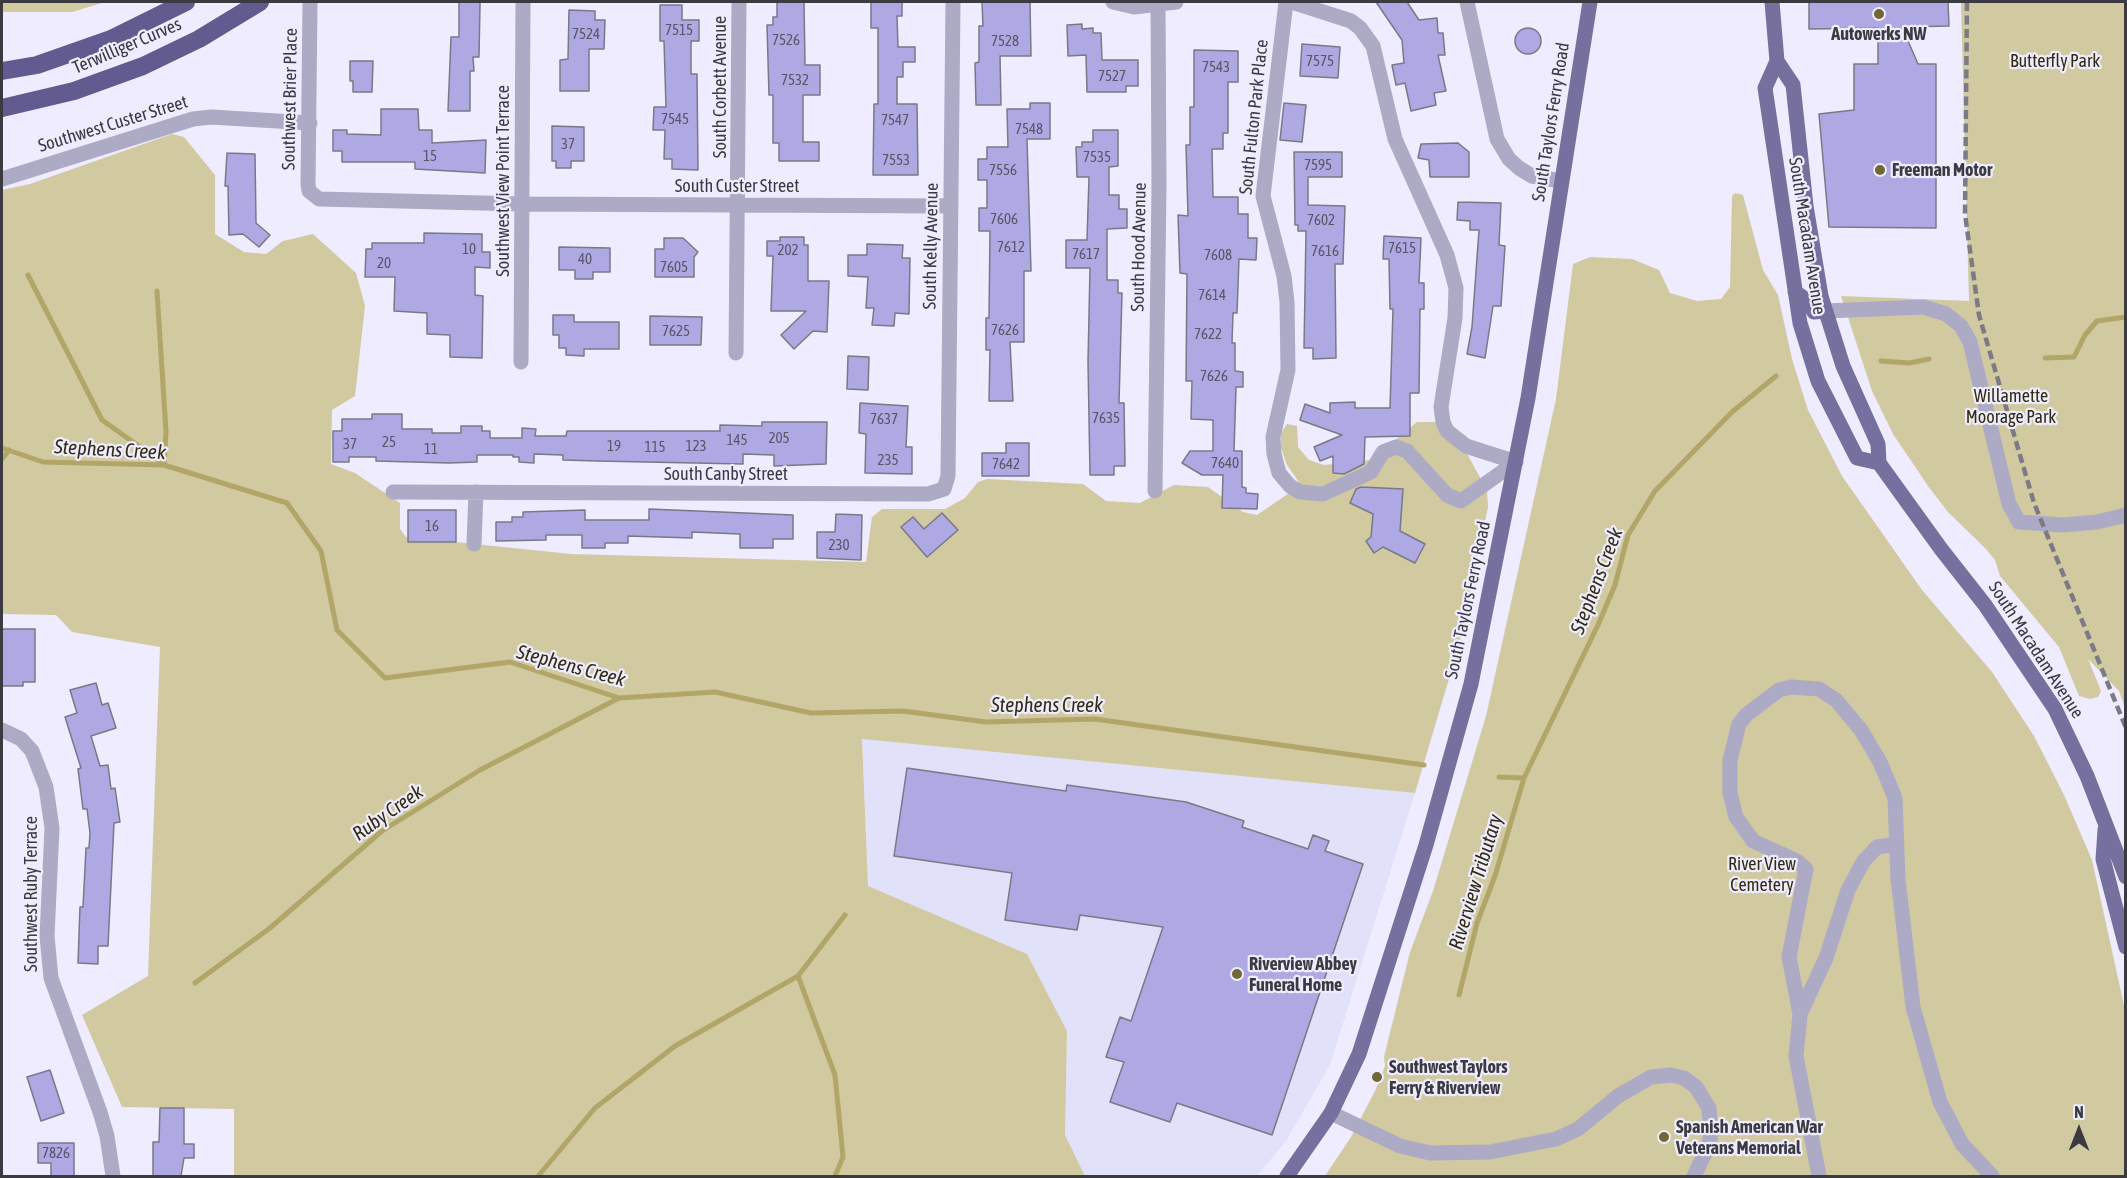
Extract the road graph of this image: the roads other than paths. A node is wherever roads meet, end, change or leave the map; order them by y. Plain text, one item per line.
1 (186, 2) edge
2 (260, 2) edge
3 (310, 2) edge
4 (523, 2) edge
5 (740, 2) edge
6 (953, 2) edge
7 (1113, 2) edge
8 (1176, 2) edge
9 (1286, 2) edge
10 (1292, 2) edge
11 (1467, 2) edge
12 (1772, 2) edge
13 (1158, 4) junction
14 (1588, 4) edge
15 (1777, 61) junction
16 (2, 71) edge
17 (2, 108) edge
18 (309, 123) junction
19 (2, 179) edge
20 (1561, 181) junction
21 (522, 204) junction
22 (739, 205) junction
23 (951, 206) junction
24 (1795, 291) junction
25 (1825, 311) junction
26 (736, 353) dead end
27 (521, 362) dead end
28 (1516, 462) junction
29 (1880, 463) junction
30 (944, 489) joint
31 (1155, 491) dead end
32 (393, 492) dead end
33 (476, 492) junction
34 (2126, 515) edge
35 (474, 544) dead end
36 (2, 730) edge
37 (2106, 824) junction
38 (1897, 844) junction
39 (2126, 877) edge
40 (2126, 947) edge
41 (1800, 1014) junction
42 (1331, 1113) junction
43 (113, 1176) edge
44 (1287, 1176) edge
45 (1694, 1176) edge
46 (1819, 1176) edge
47 (1992, 1176) edge

1 - 16 highway, Terwilliger Curves
2 - 17 highway, Terwilliger Curves
3 - 18 street, Southwest Brier Place
4 - 21 street, Southwest View Point Terrace
5 - 22 street, South Corbett Avenue
6 - 23 street, South Kelly Avenue
7 - 13 street
8 - 13 street
9 - 28 street, South Fulton Park Place
10 - 28 street
11 - 20 street
12 - 15 main road, South Macadam Avenue
13 - 31 street, South Hood Avenue
14 - 20 main road, South Taylors Ferry Road
15 - 24 main road, South Macadam Avenue
15 - 25 main road, South Macadam Avenue
18 - 19 street, Southwest Custer Street
18 - 21 street, Southwest Brier Place
20 - 28 main road, South Taylors Ferry Road
21 - 22 street, South Custer Street
21 - 27 street, Southwest View Point Terrace
22 - 23 street, South Custer Street
22 - 26 street, South Corbett Avenue
23 - 30 street, South Kelly Avenue
24 - 25 main road
24 - 29 main road, South Macadam Avenue
25 - 29 main road, South Macadam Avenue
25 - 34 street
28 - 42 main road, South Taylors Ferry Road
29 - 37 main road, South Macadam Avenue
30 - 33 street, South Canby Street
32 - 33 street, South Canby Street
33 - 35 street
36 - 43 street, Southwest Ruby Terrace
37 - 39 main road, South Macadam Avenue
37 - 40 main road
38 - 41 street
38 - 41 street
38 - 47 street
41 - 46 street
42 - 44 main road, South Taylors Ferry Road
42 - 45 street

